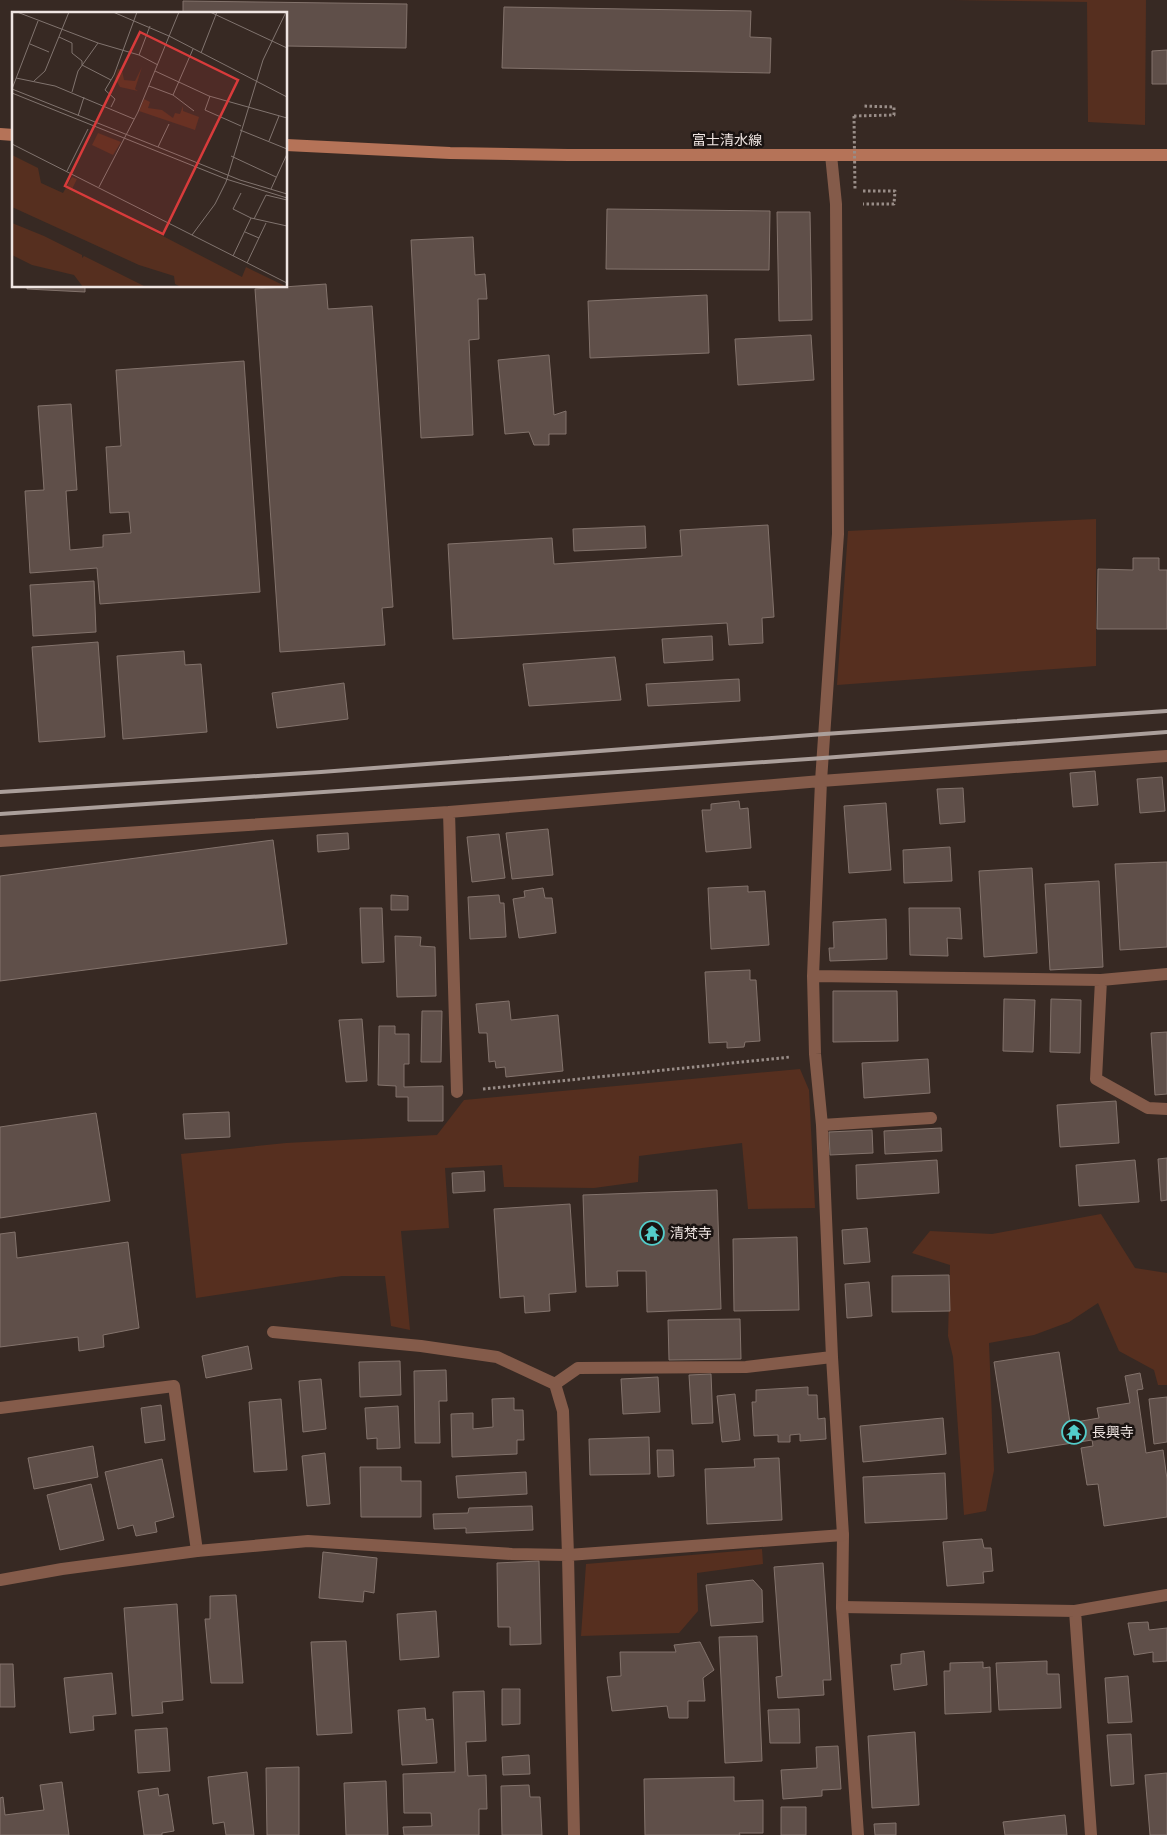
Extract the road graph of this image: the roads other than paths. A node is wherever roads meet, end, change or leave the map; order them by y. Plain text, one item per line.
1 (288, 145) edge
2 (831, 155) junction
3 (1167, 155) edge
4 (1167, 756) edge
5 (821, 781) junction
6 (449, 812) junction
7 (0, 841) edge
8 (1167, 974) edge
9 (813, 976) junction
10 (1101, 980) junction
11 (457, 1092) road end
12 (1167, 1109) edge
13 (931, 1118) dead end
14 (822, 1125) junction
15 (273, 1332) dead end
16 (832, 1357) junction
17 (555, 1384) junction
18 (0, 1408) edge
19 (843, 1535) junction
20 (197, 1551) junction
21 (568, 1555) junction
22 (0, 1580) edge
23 (1167, 1595) edge
24 (842, 1607) junction
25 (1075, 1611) junction
26 (574, 1835) edge
27 (858, 1835) edge
28 (1091, 1835) edge

1 - 2 main road, 富士清水線
2 - 3 main road, 富士清水線
2 - 5 street
4 - 5 street
5 - 6 street
5 - 9 street
6 - 7 street
6 - 11 street
8 - 10 street
9 - 10 street
9 - 14 street
10 - 12 street
13 - 14 street
14 - 16 street
15 - 17 street
16 - 17 street
16 - 19 street
17 - 21 street
18 - 20 street
19 - 21 street
19 - 24 street
20 - 21 street
20 - 22 street
21 - 26 street
23 - 25 street
24 - 25 street
24 - 27 street
25 - 28 street

